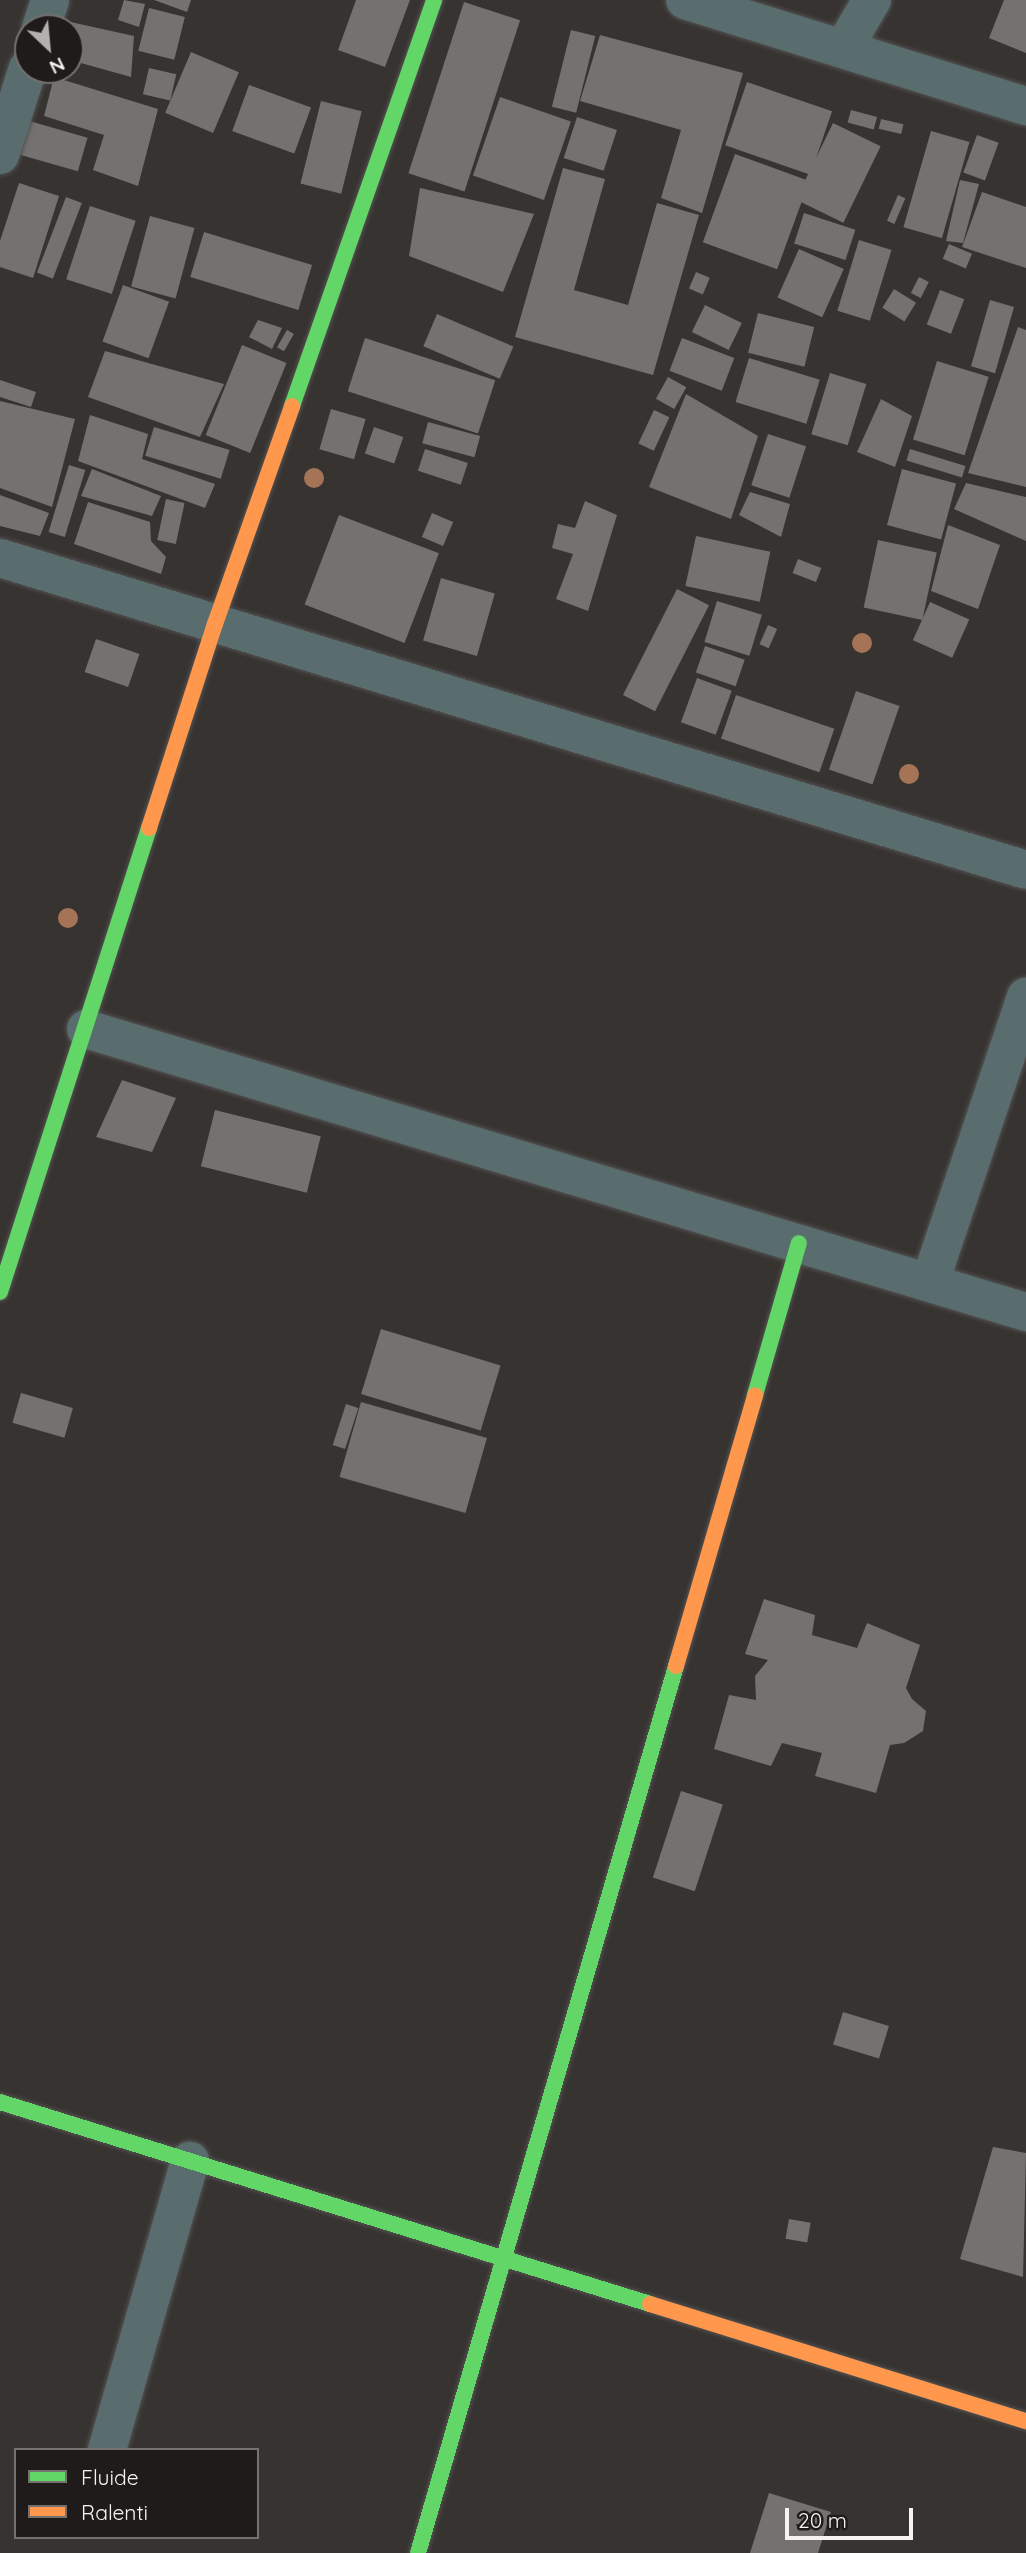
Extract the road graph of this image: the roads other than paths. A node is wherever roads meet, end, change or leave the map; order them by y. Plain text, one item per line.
1 (434, 0) edge
2 (685, 0) edge
3 (872, 0) edge
4 (842, 49) junction
5 (23, 84) edge
6 (1026, 106) edge
7 (0, 155) edge
8 (0, 558) edge
9 (215, 624) junction
10 (1026, 870) edge
11 (1026, 998) edge
12 (86, 1030) junction
13 (799, 1243) junction
14 (930, 1282) junction
15 (0, 1292) edge
16 (1026, 1312) edge
17 (0, 2102) edge
18 (190, 2161) junction
19 (505, 2259) junction
20 (1026, 2421) edge
21 (108, 2448) edge
22 (418, 2553) edge

1 - 9 street
2 - 4 street
3 - 4 street
4 - 6 street
5 - 7 street
8 - 9 street
9 - 10 street
9 - 12 street
11 - 14 street
12 - 13 street
12 - 15 street
13 - 14 street
13 - 19 street
14 - 16 street
17 - 18 street
18 - 19 street
18 - 21 street
19 - 20 street
19 - 22 street

